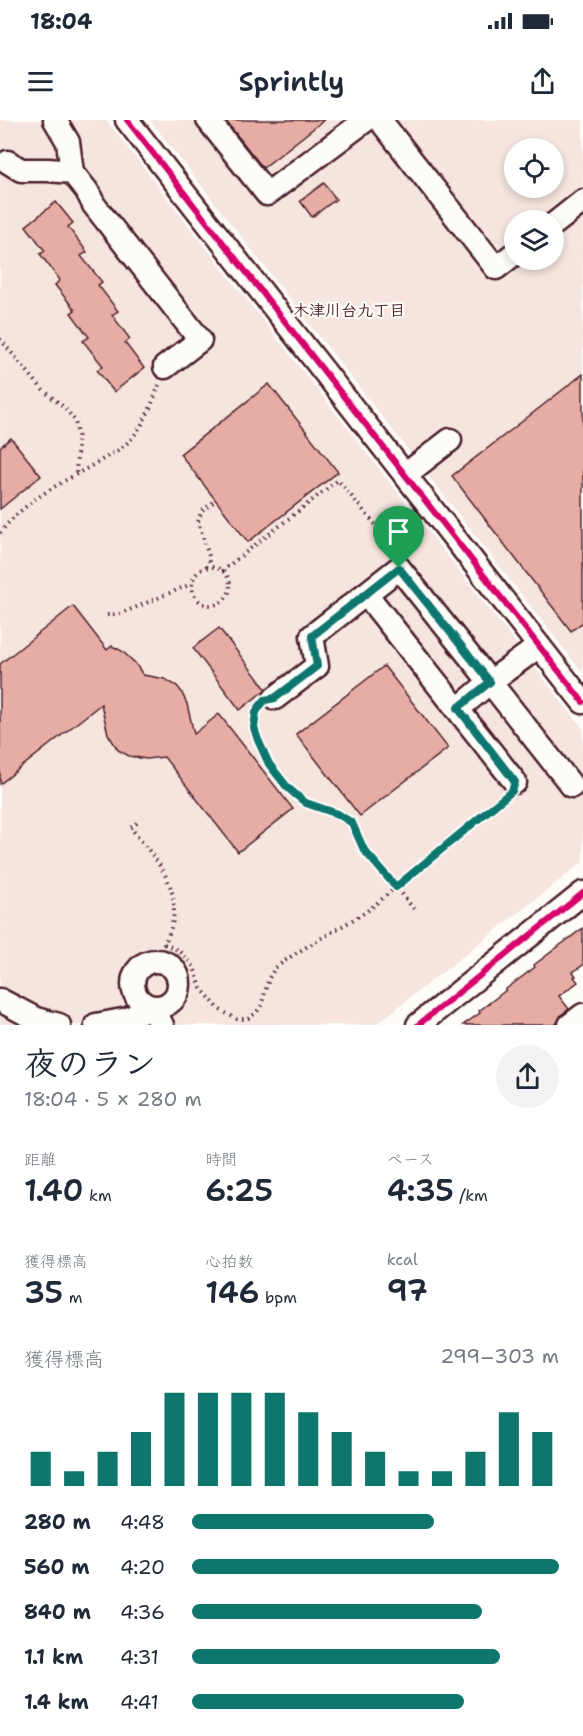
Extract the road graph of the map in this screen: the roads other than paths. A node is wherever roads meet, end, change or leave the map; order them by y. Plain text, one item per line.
1 (55, 120) edge
2 (127, 120) edge
3 (208, 120) edge
4 (366, 120) edge
5 (380, 120) edge
6 (8, 162) dead end
7 (72, 172) junction
8 (583, 201) edge
9 (564, 216) edge
10 (504, 262) edge
11 (165, 367) road end
12 (450, 440) dead end
13 (405, 475) junction
14 (366, 594) junction
15 (538, 646) junction
16 (490, 682) junction
17 (275, 698) road end
18 (583, 702) edge
19 (458, 708) junction
20 (515, 782) road end
21 (572, 786) dead end
22 (583, 894) edge
23 (0, 1000) edge
24 (583, 1015) edge
25 (157, 1016) edge
26 (59, 1025) edge
27 (96, 1025) edge
28 (418, 1025) edge
29 (570, 1025) edge

1 - 7 street
2 - 13 street
3 - 4 street
5 - 10 street
6 - 7 street
7 - 11 street
8 - 9 street
12 - 13 street
13 - 15 street
14 - 16 street
14 - 17 street
14 - 19 street
15 - 16 street
15 - 18 street
16 - 19 street
16 - 21 street
19 - 20 street
22 - 28 street
23 - 26 street
24 - 29 street
25 - 25 street
25 - 27 street

